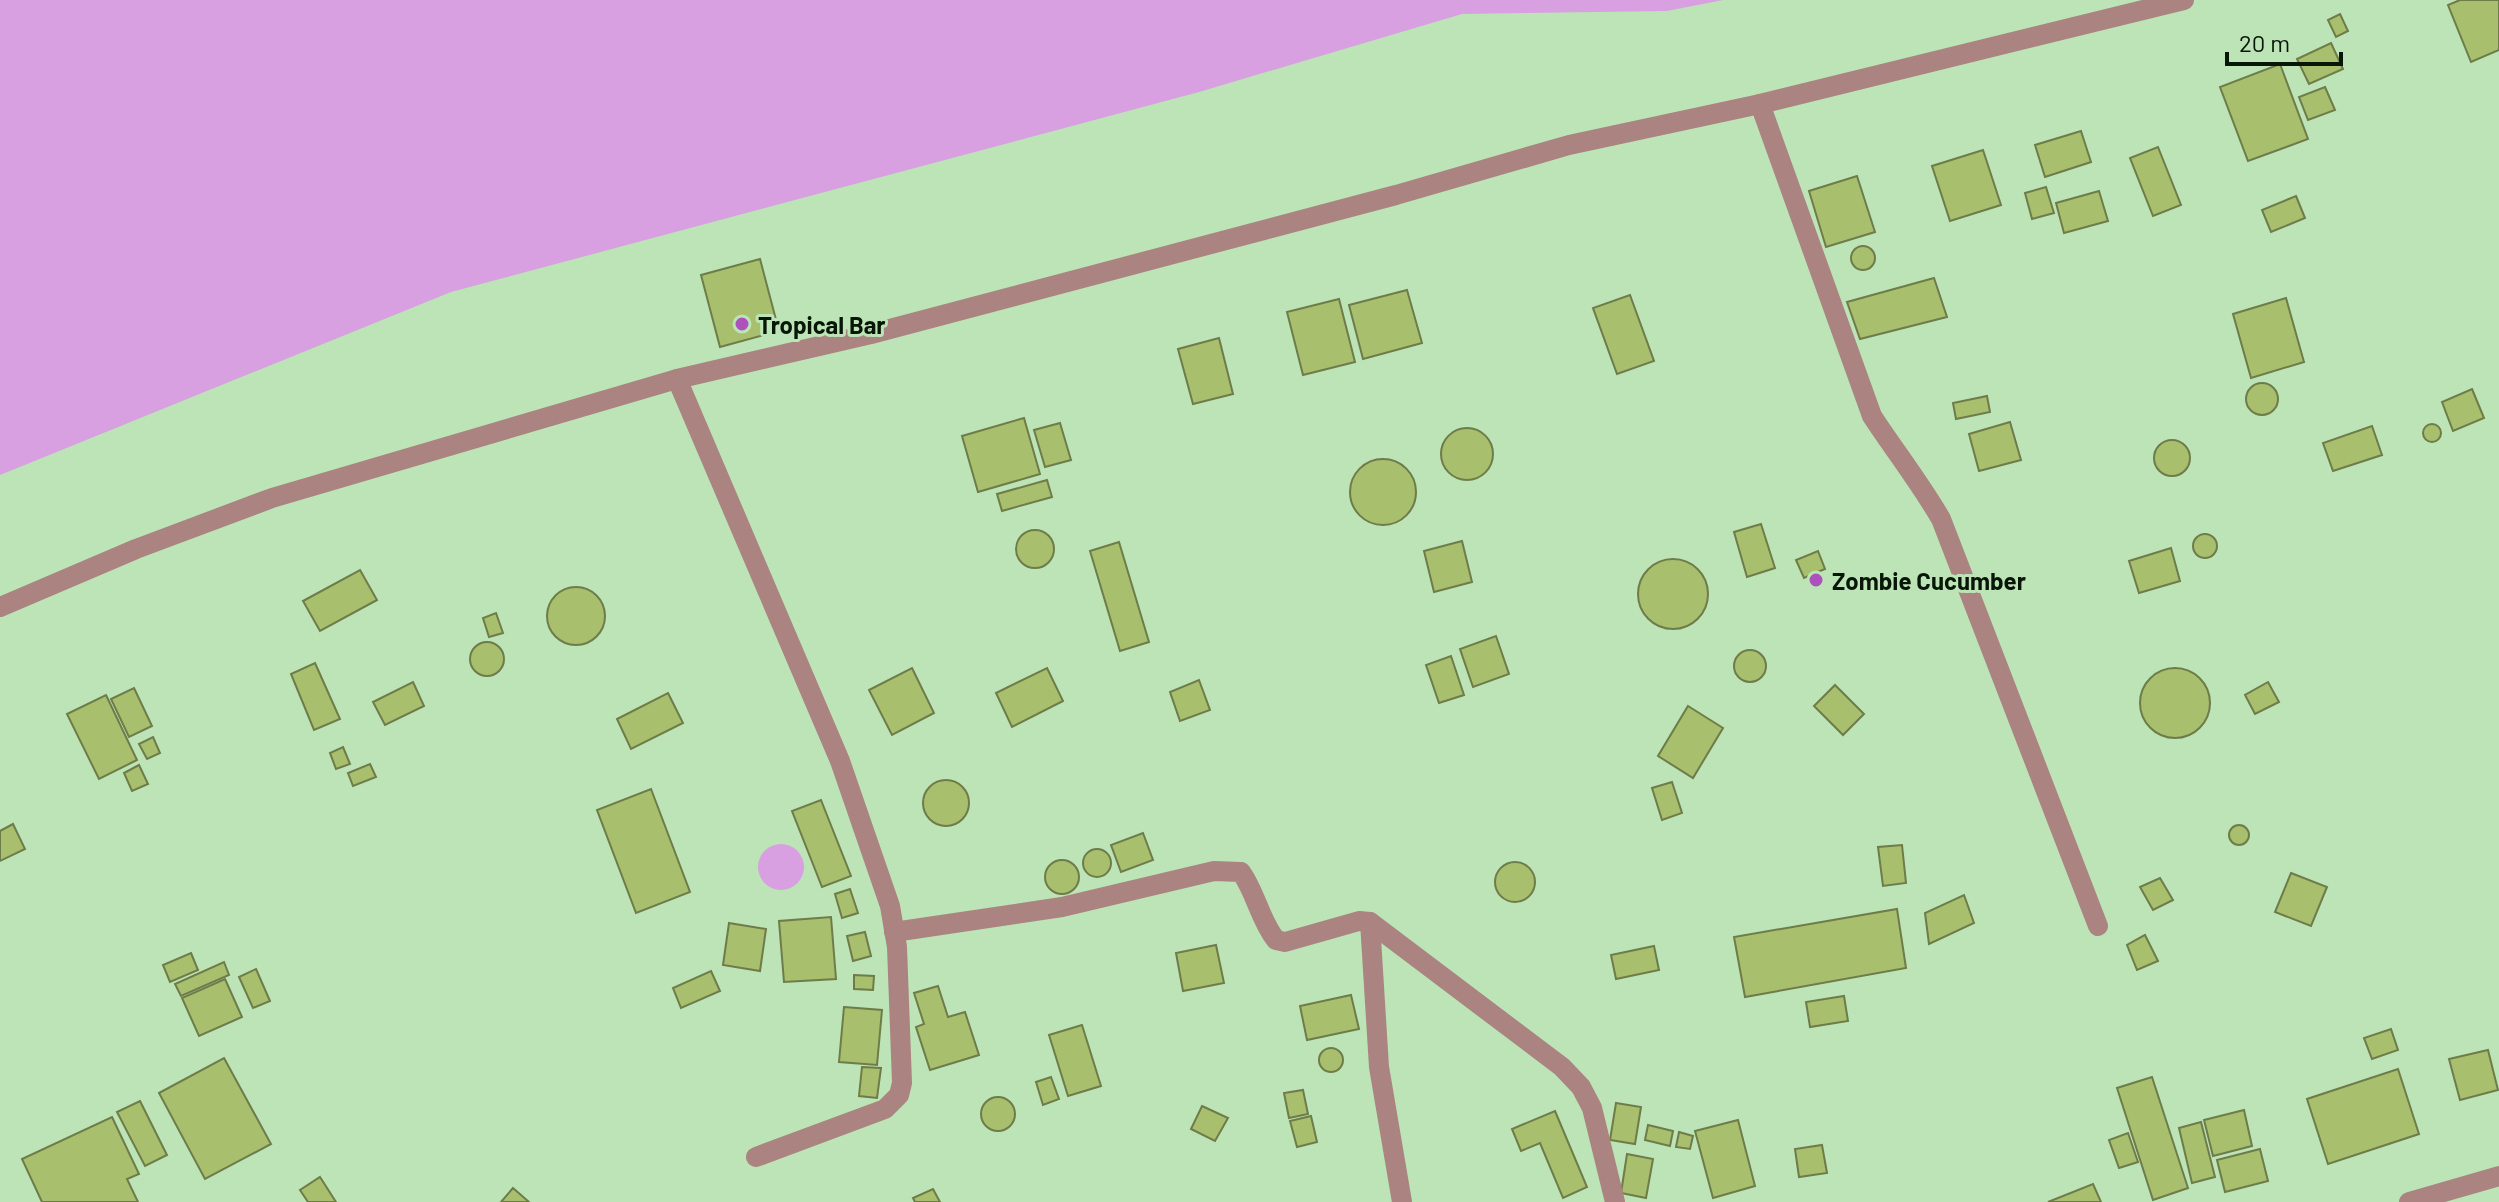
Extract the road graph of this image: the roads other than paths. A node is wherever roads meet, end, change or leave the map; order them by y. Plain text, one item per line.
1 (2184, 0) edge
2 (1760, 104) junction
3 (677, 379) junction
4 (0, 607) edge
5 (1370, 922) junction
6 (2098, 926) dead end
7 (894, 932) junction
8 (756, 1157) dead end
9 (2499, 1176) edge
10 (1402, 1202) edge
11 (1615, 1202) edge
12 (2409, 1202) edge

1 - 2 street
2 - 3 street
2 - 6 street
3 - 4 street
3 - 7 street
5 - 7 street
5 - 10 street
5 - 11 street
7 - 8 street
9 - 12 street

